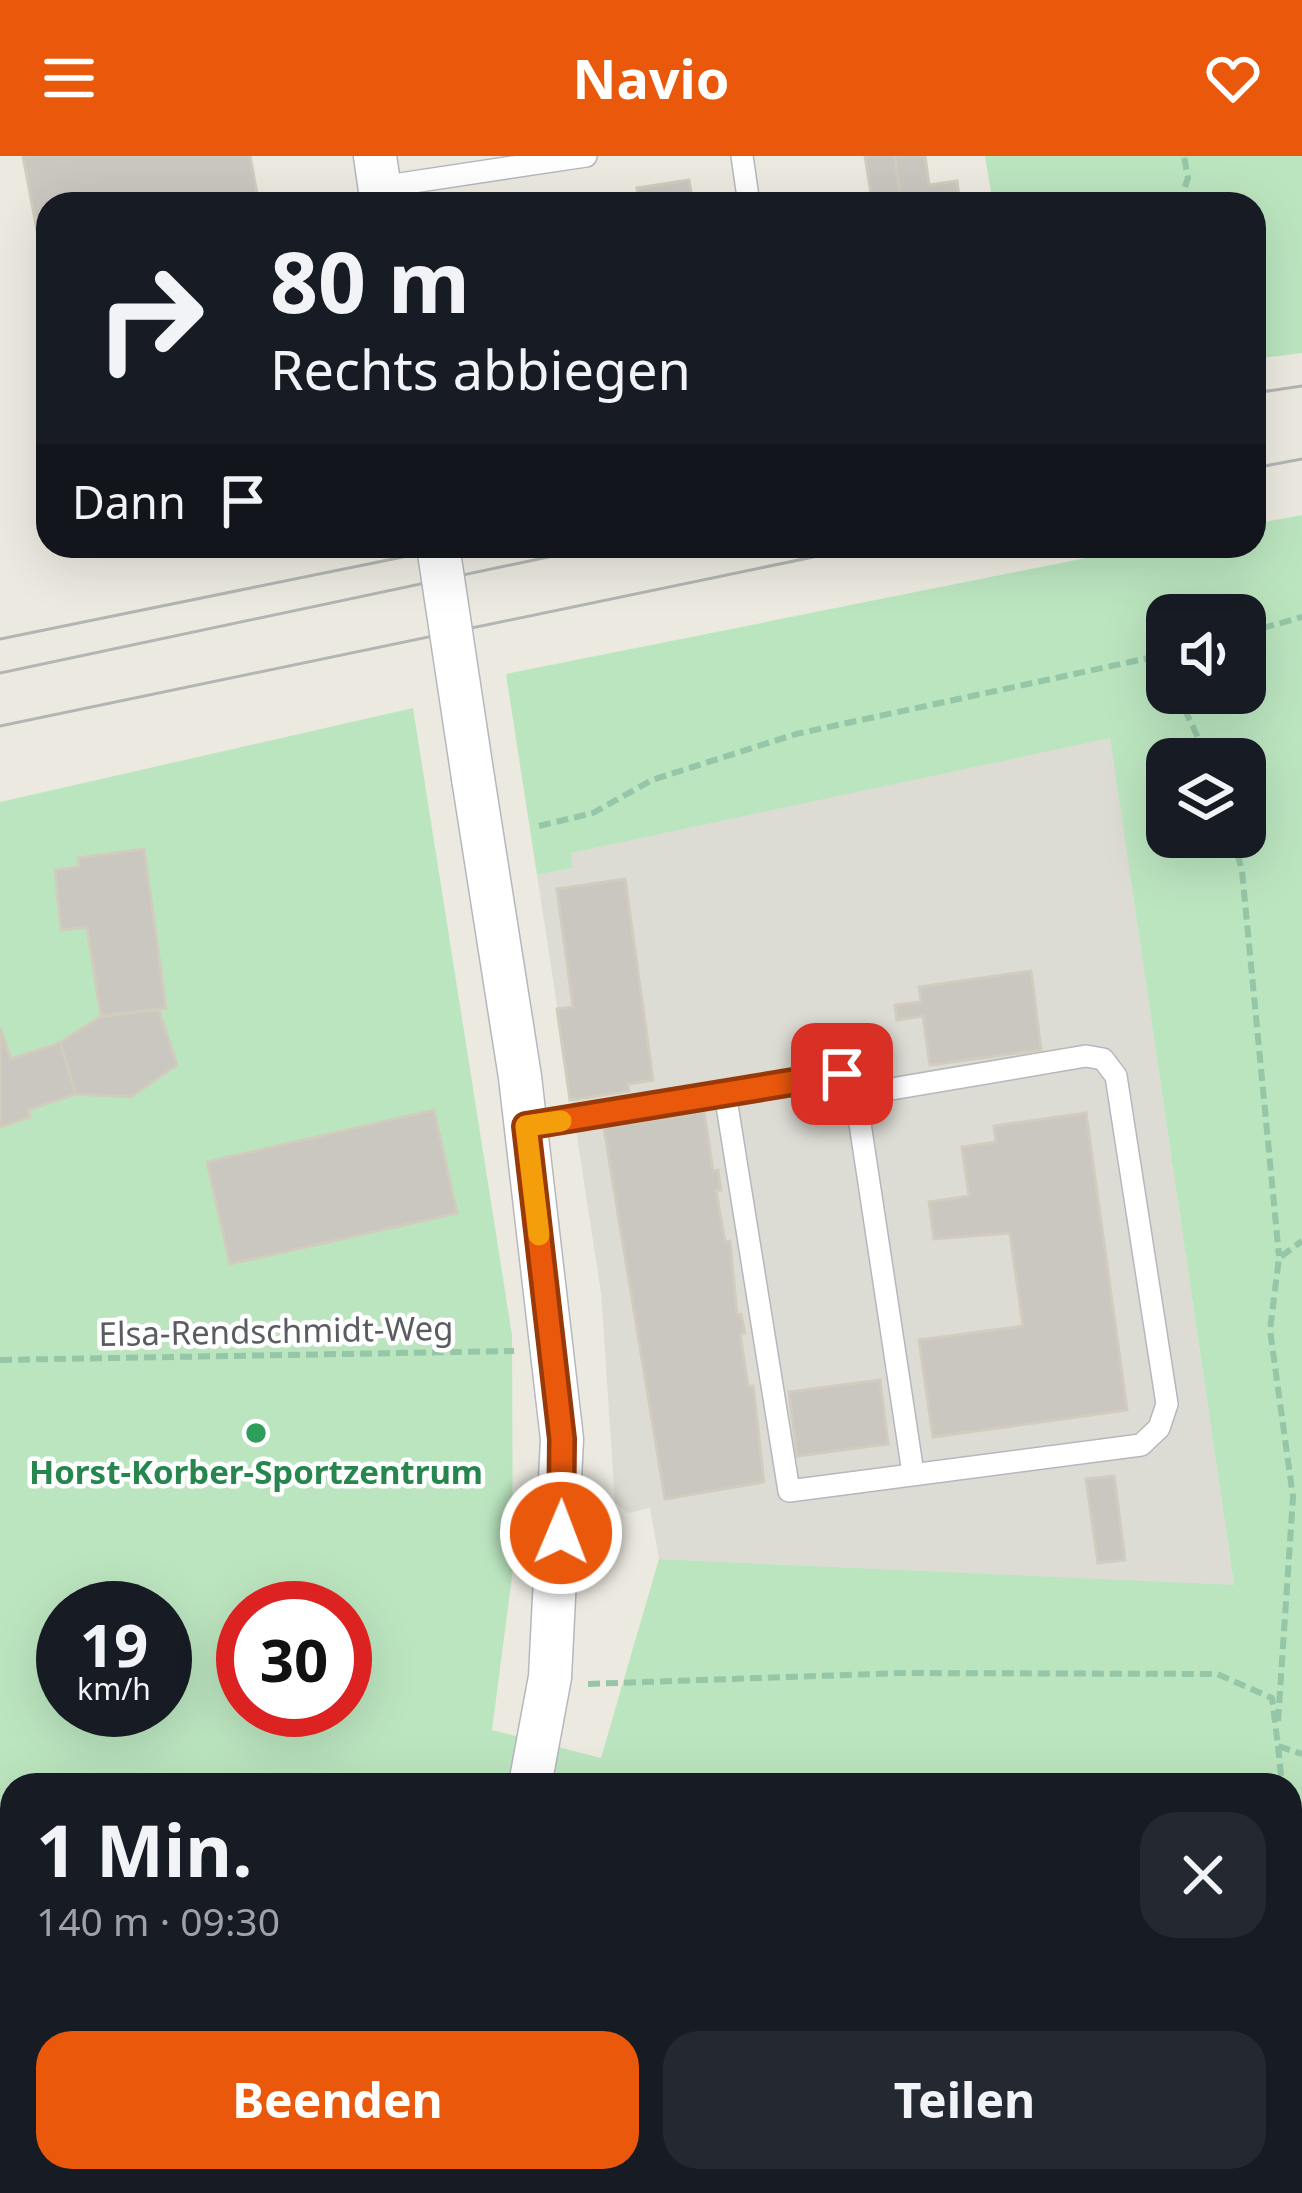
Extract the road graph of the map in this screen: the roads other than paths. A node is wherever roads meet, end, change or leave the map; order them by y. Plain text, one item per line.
1 (586, 156) edge
2 (742, 156) edge
3 (379, 182) edge
4 (746, 192) edge
5 (441, 558) edge
6 (725, 1093) junction
7 (856, 1095) junction
8 (526, 1126) junction
9 (913, 1473) junction
10 (532, 1773) edge

1 - 3 lane
2 - 4 lane
5 - 8 street, bridge
6 - 7 lane
6 - 8 lane
6 - 9 lane
7 - 9 lane
7 - 9 lane
8 - 10 street

